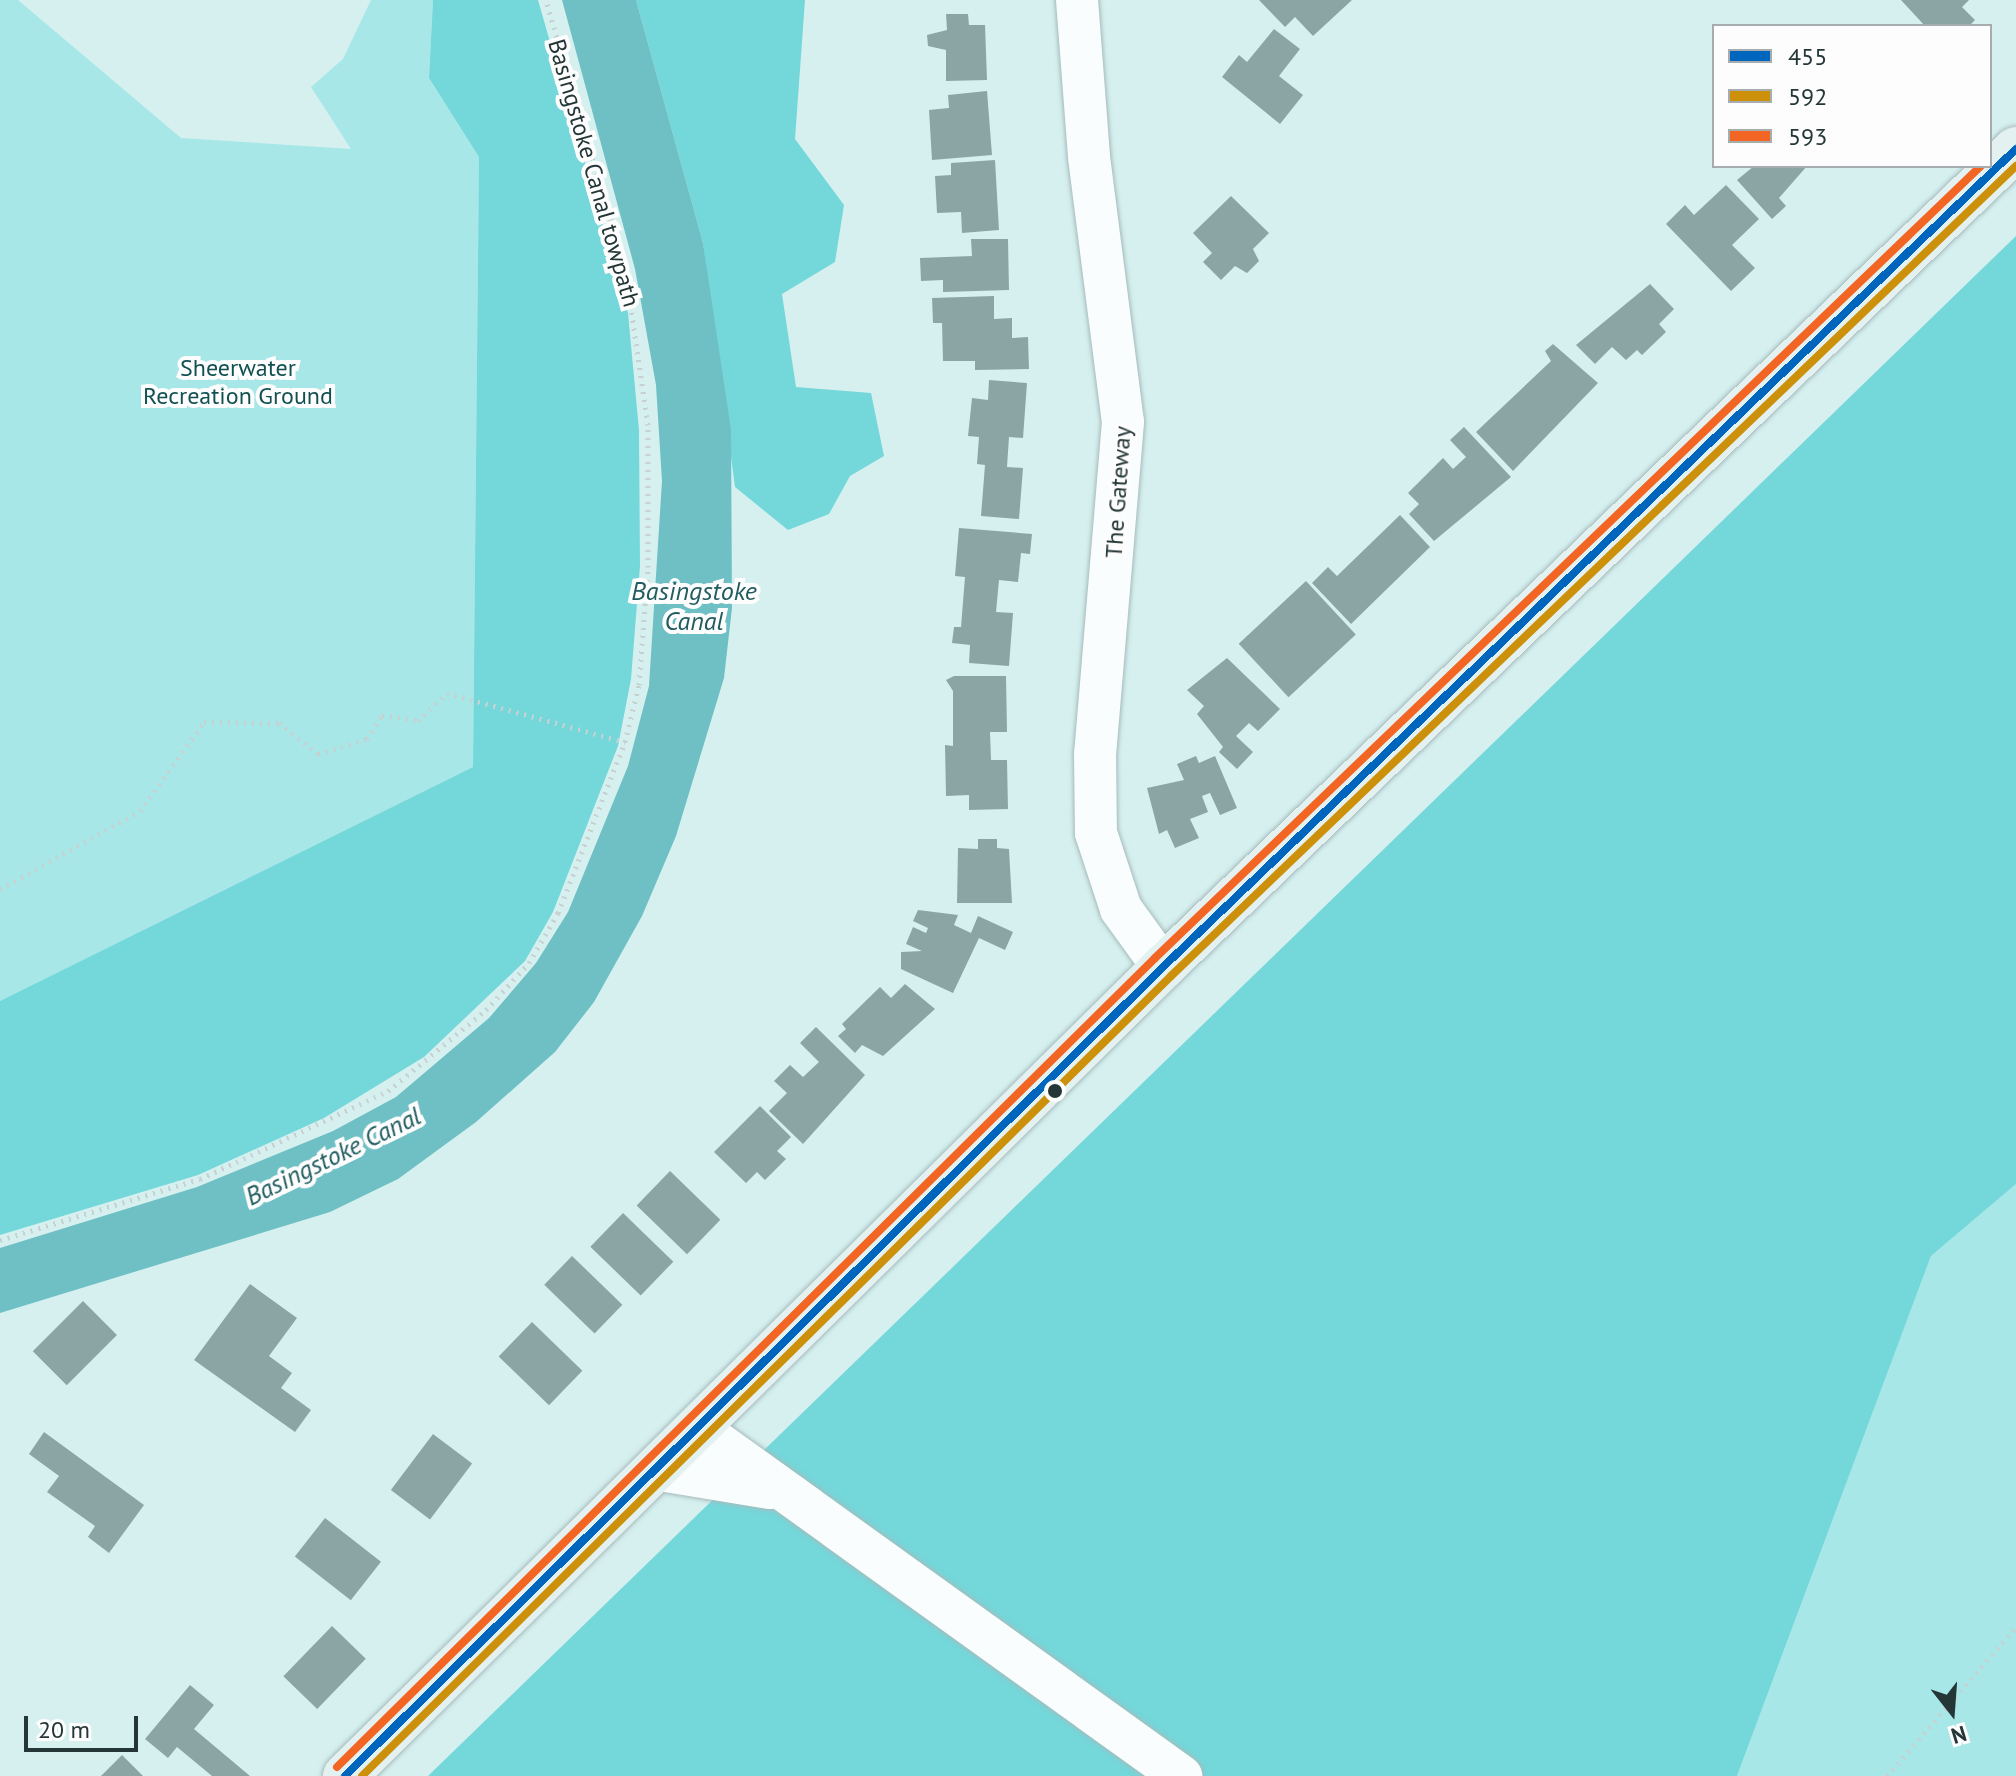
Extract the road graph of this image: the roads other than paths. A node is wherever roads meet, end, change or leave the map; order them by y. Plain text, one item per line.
1 (1077, 0) edge
2 (2016, 149) edge
3 (1163, 967) junction
4 (700, 1430) junction
5 (660, 1470) junction
6 (795, 1493) junction
7 (345, 1776) edge
8 (1181, 1776) edge

1 - 3 street, The Gateway
2 - 3 main road
3 - 4 main road
4 - 5 main road
4 - 6 street
5 - 6 street
5 - 7 main road
6 - 8 street

